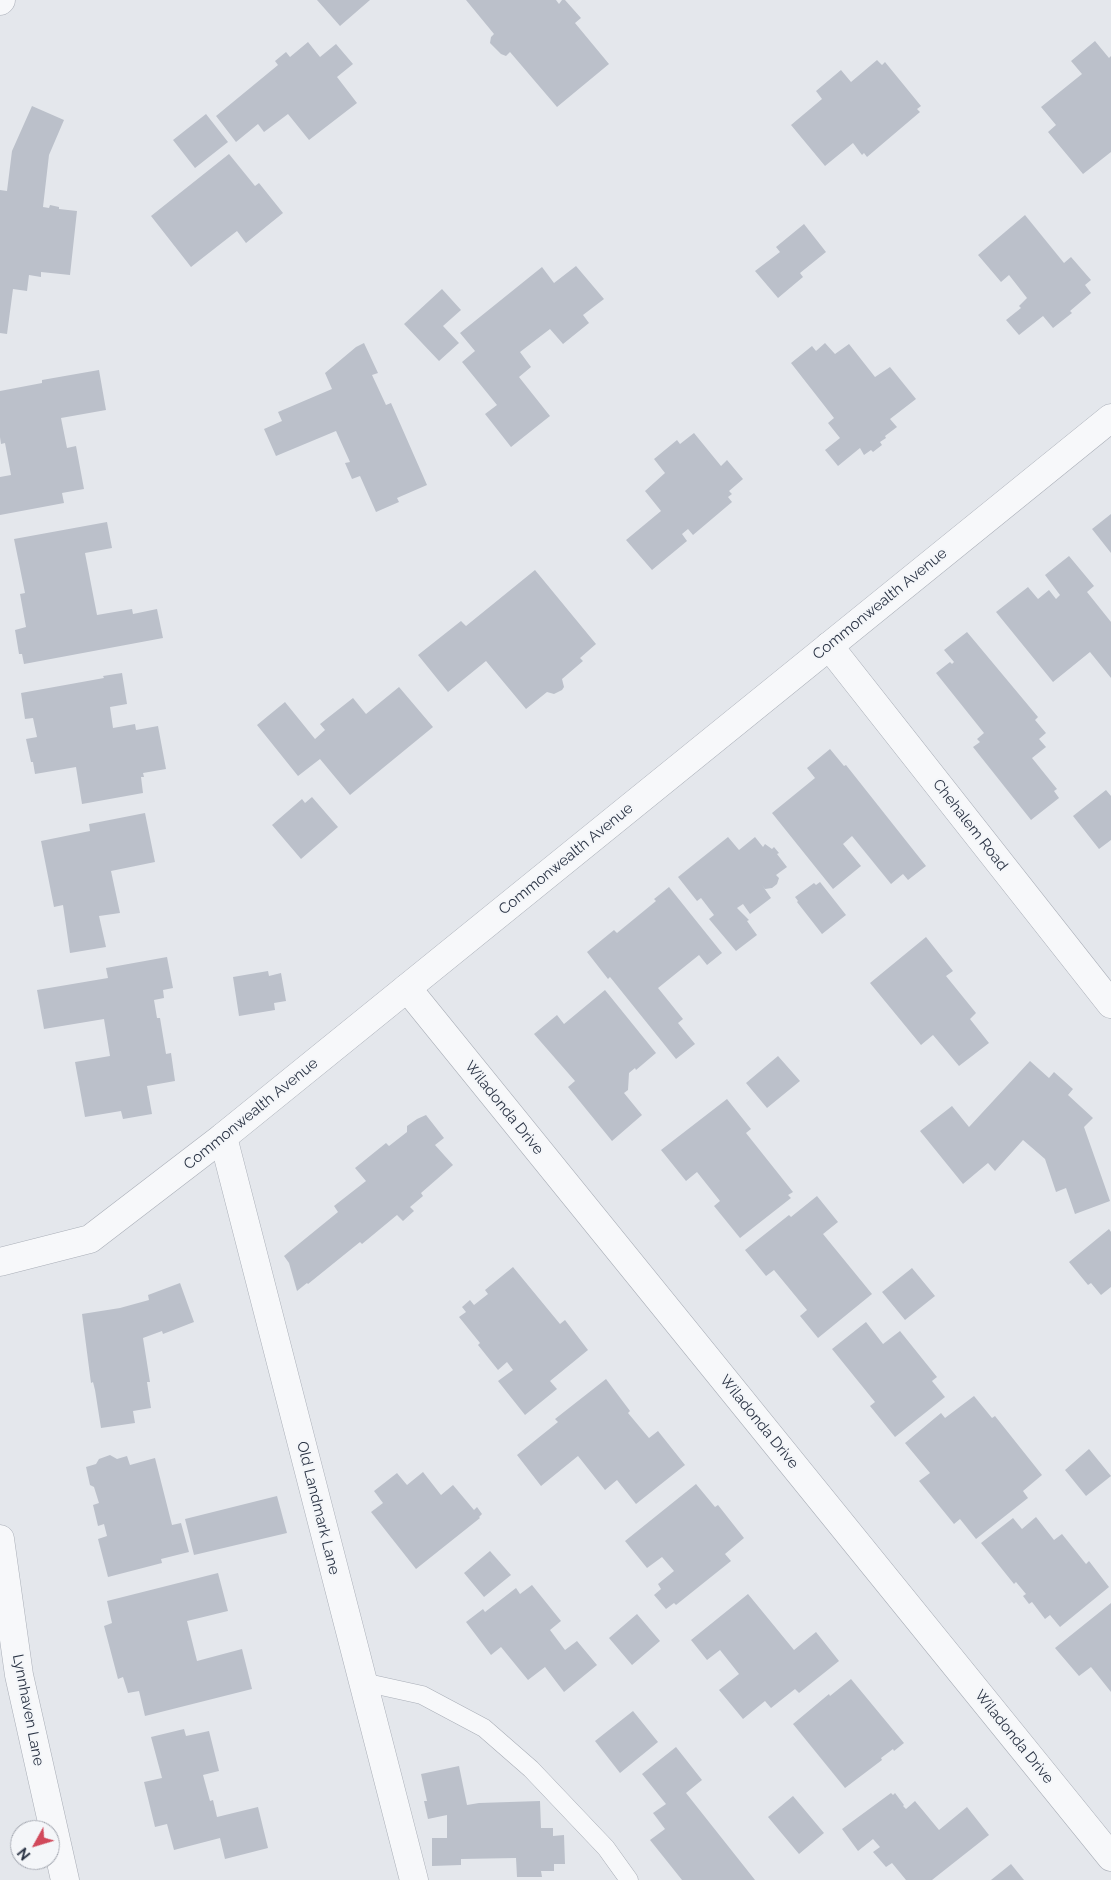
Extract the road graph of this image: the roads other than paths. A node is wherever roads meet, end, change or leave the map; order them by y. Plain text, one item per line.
1 (1111, 418) edge
2 (828, 646) junction
3 (407, 988) junction
4 (1111, 1004) edge
5 (223, 1137) junction
6 (0, 1262) edge
7 (0, 1539) edge
8 (363, 1682) junction
9 (1111, 1857) edge
10 (65, 1880) edge
11 (414, 1880) edge
12 (629, 1880) edge

1 - 2 street, Commonwealth Avenue
2 - 3 street, Commonwealth Avenue
2 - 4 street, Chehalem Road
3 - 5 street, Commonwealth Avenue
3 - 9 street, Wiladonda Drive
5 - 6 street, Commonwealth Avenue
5 - 8 street, Old Landmark Lane
7 - 10 street, Lynnhaven Lane
8 - 11 street, Old Landmark Lane
8 - 12 lane

